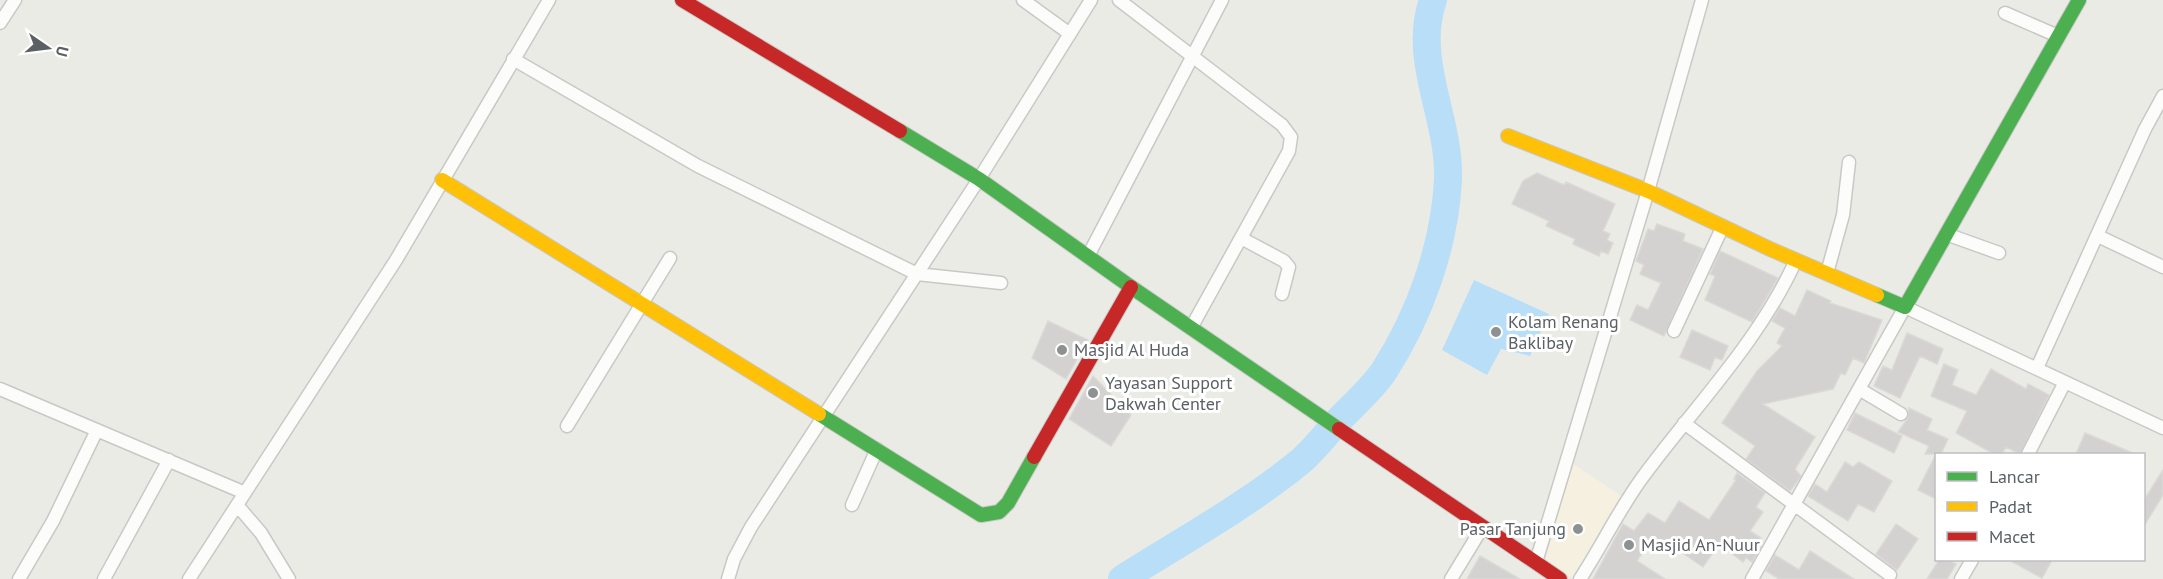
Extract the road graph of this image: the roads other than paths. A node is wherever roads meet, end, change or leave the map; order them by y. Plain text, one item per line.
1 (15, 0) edge
2 (549, 0) edge
3 (682, 0) edge
4 (1023, 0) edge
5 (1091, 0) edge
6 (1119, 0) edge
7 (1222, 0) edge
8 (1702, 0) edge
9 (2079, 0) edge
10 (2006, 13) dead end
11 (0, 23) edge
12 (1070, 34) junction
13 (2058, 36) junction
14 (1193, 56) junction
15 (513, 59) junction
16 (2163, 96) edge
17 (1508, 136) dead end
18 (1849, 162) dead end
19 (979, 179) junction
20 (442, 180) junction
21 (1648, 191) junction
22 (1723, 226) junction
23 (1946, 234) junction
24 (2098, 236) junction
25 (1240, 238) junction
26 (2000, 253) dead end
27 (1088, 256) junction
28 (670, 258) dead end
29 (1796, 260) junction
30 (2163, 267) edge
31 (1827, 273) junction
32 (917, 274) junction
33 (1000, 283) dead end
34 (1131, 287) junction
35 (1282, 294) dead end
36 (640, 304) junction
37 (1905, 307) junction
38 (1191, 328) junction
39 (1674, 331) dead end
40 (2037, 368) junction
41 (2065, 382) junction
42 (0, 389) edge
43 (1859, 389) junction
44 (1901, 414) dead end
45 (824, 418) junction
46 (1684, 423) junction
47 (567, 426) dead end
48 (2163, 428) edge
49 (97, 430) junction
50 (877, 449) junction
51 (2029, 453) edge
52 (169, 460) junction
53 (245, 493) junction
54 (237, 505) junction
55 (852, 506) dead end
56 (1794, 506) junction
57 (1482, 528) junction
58 (1971, 561) edge
59 (1536, 562) junction
60 (1891, 578) edge
61 (19, 579) edge
62 (104, 579) edge
63 (189, 579) edge
64 (289, 579) edge
65 (728, 579) edge
66 (1451, 579) edge
67 (1560, 579) edge
68 (1580, 579) edge
69 (1752, 579) edge
70 (1961, 579) edge

1 - 11 street
2 - 15 street
3 - 19 street
4 - 12 street
5 - 12 street
6 - 14 street
7 - 14 street
8 - 21 street
9 - 13 street
10 - 13 street
12 - 19 street
13 - 23 street
14 - 25 street
14 - 27 street
15 - 20 street
15 - 32 street
16 - 24 street
17 - 21 street
18 - 31 street
19 - 27 street
19 - 32 street
20 - 36 street
20 - 53 street
21 - 22 street
21 - 59 street
22 - 29 street
22 - 39 street
23 - 26 street
23 - 37 street
24 - 30 street
24 - 40 street
25 - 35 street
25 - 38 street
27 - 34 street
28 - 36 street
29 - 31 street
29 - 46 street
31 - 37 street
32 - 33 street
32 - 45 street
34 - 38 street
34 - 50 street
36 - 45 street
36 - 47 street
37 - 40 street
37 - 43 street
38 - 57 street
40 - 41 street
41 - 48 street
41 - 51 street
42 - 49 street
43 - 44 street
43 - 56 street
45 - 50 street
45 - 65 street
46 - 56 street
46 - 68 street
49 - 52 street
49 - 61 street
50 - 55 street
52 - 53 street
52 - 62 street
53 - 54 street
54 - 63 street
54 - 64 street
56 - 60 street
56 - 69 street
57 - 59 street
57 - 66 street
58 - 70 street
59 - 67 street

